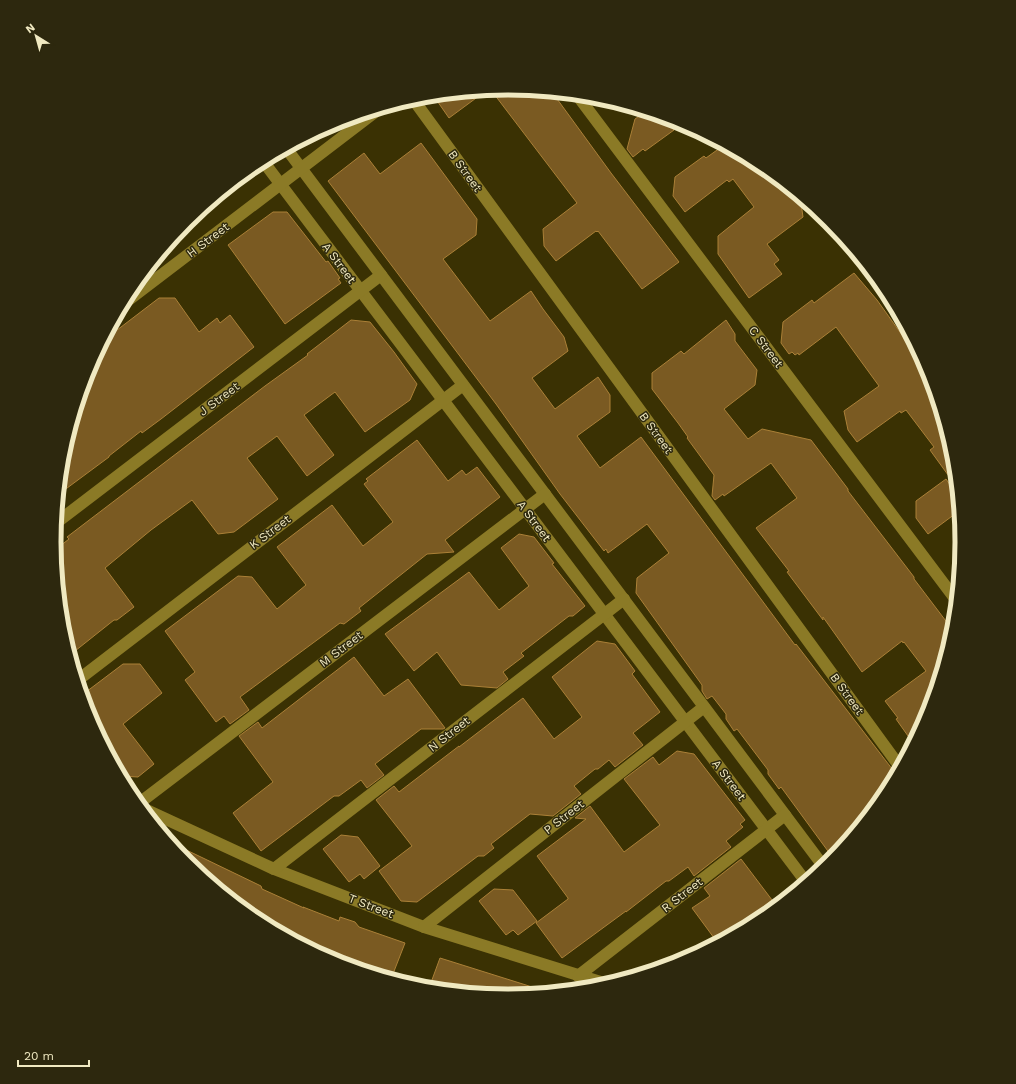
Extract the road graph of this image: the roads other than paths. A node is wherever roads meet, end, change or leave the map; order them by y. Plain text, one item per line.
1 (582, 102) edge
2 (417, 105) edge
3 (369, 117) edge
4 (289, 153) edge
5 (267, 166) edge
6 (298, 171) junction
7 (280, 184) junction
8 (381, 275) junction
9 (361, 291) junction
10 (136, 295) edge
11 (462, 384) junction
12 (443, 400) junction
13 (545, 494) junction
14 (525, 509) junction
15 (62, 519) edge
16 (952, 594) edge
17 (624, 599) junction
18 (604, 614) junction
19 (82, 677) edge
20 (704, 707) junction
21 (685, 722) junction
22 (897, 763) edge
23 (143, 800) edge
24 (152, 813) edge
25 (785, 815) junction
26 (766, 829) junction
27 (820, 862) edge
28 (274, 869) junction
29 (803, 878) edge
30 (424, 927) junction
31 (578, 976) junction
32 (593, 980) edge

1 - 16 street, C Street
2 - 22 street, B Street
3 - 6 street
4 - 6 street, A Street
5 - 7 street, A Street
6 - 7 street, H Street
6 - 8 street, A Street
7 - 9 street, A Street
7 - 10 street, H Street
8 - 9 street, J Street
8 - 11 street, A Street
9 - 12 street, A Street
9 - 15 street, J Street
11 - 12 street, K Street
11 - 13 street, A Street
12 - 14 street, A Street
12 - 19 street, K Street
13 - 14 street, M Street
13 - 17 street, A Street
14 - 18 street, A Street
14 - 23 street, M Street
17 - 18 street, N Street
17 - 20 street, A Street
18 - 21 street, A Street
18 - 28 street, N Street
20 - 21 street, P Street
20 - 25 street, A Street
21 - 26 street, A Street
21 - 30 street, P Street
24 - 28 street, T Street
25 - 26 street, R Street
25 - 27 street, A Street
26 - 29 street, A Street
26 - 31 street, R Street
28 - 30 street, T Street
30 - 31 street, T Street
31 - 32 street, T Street

